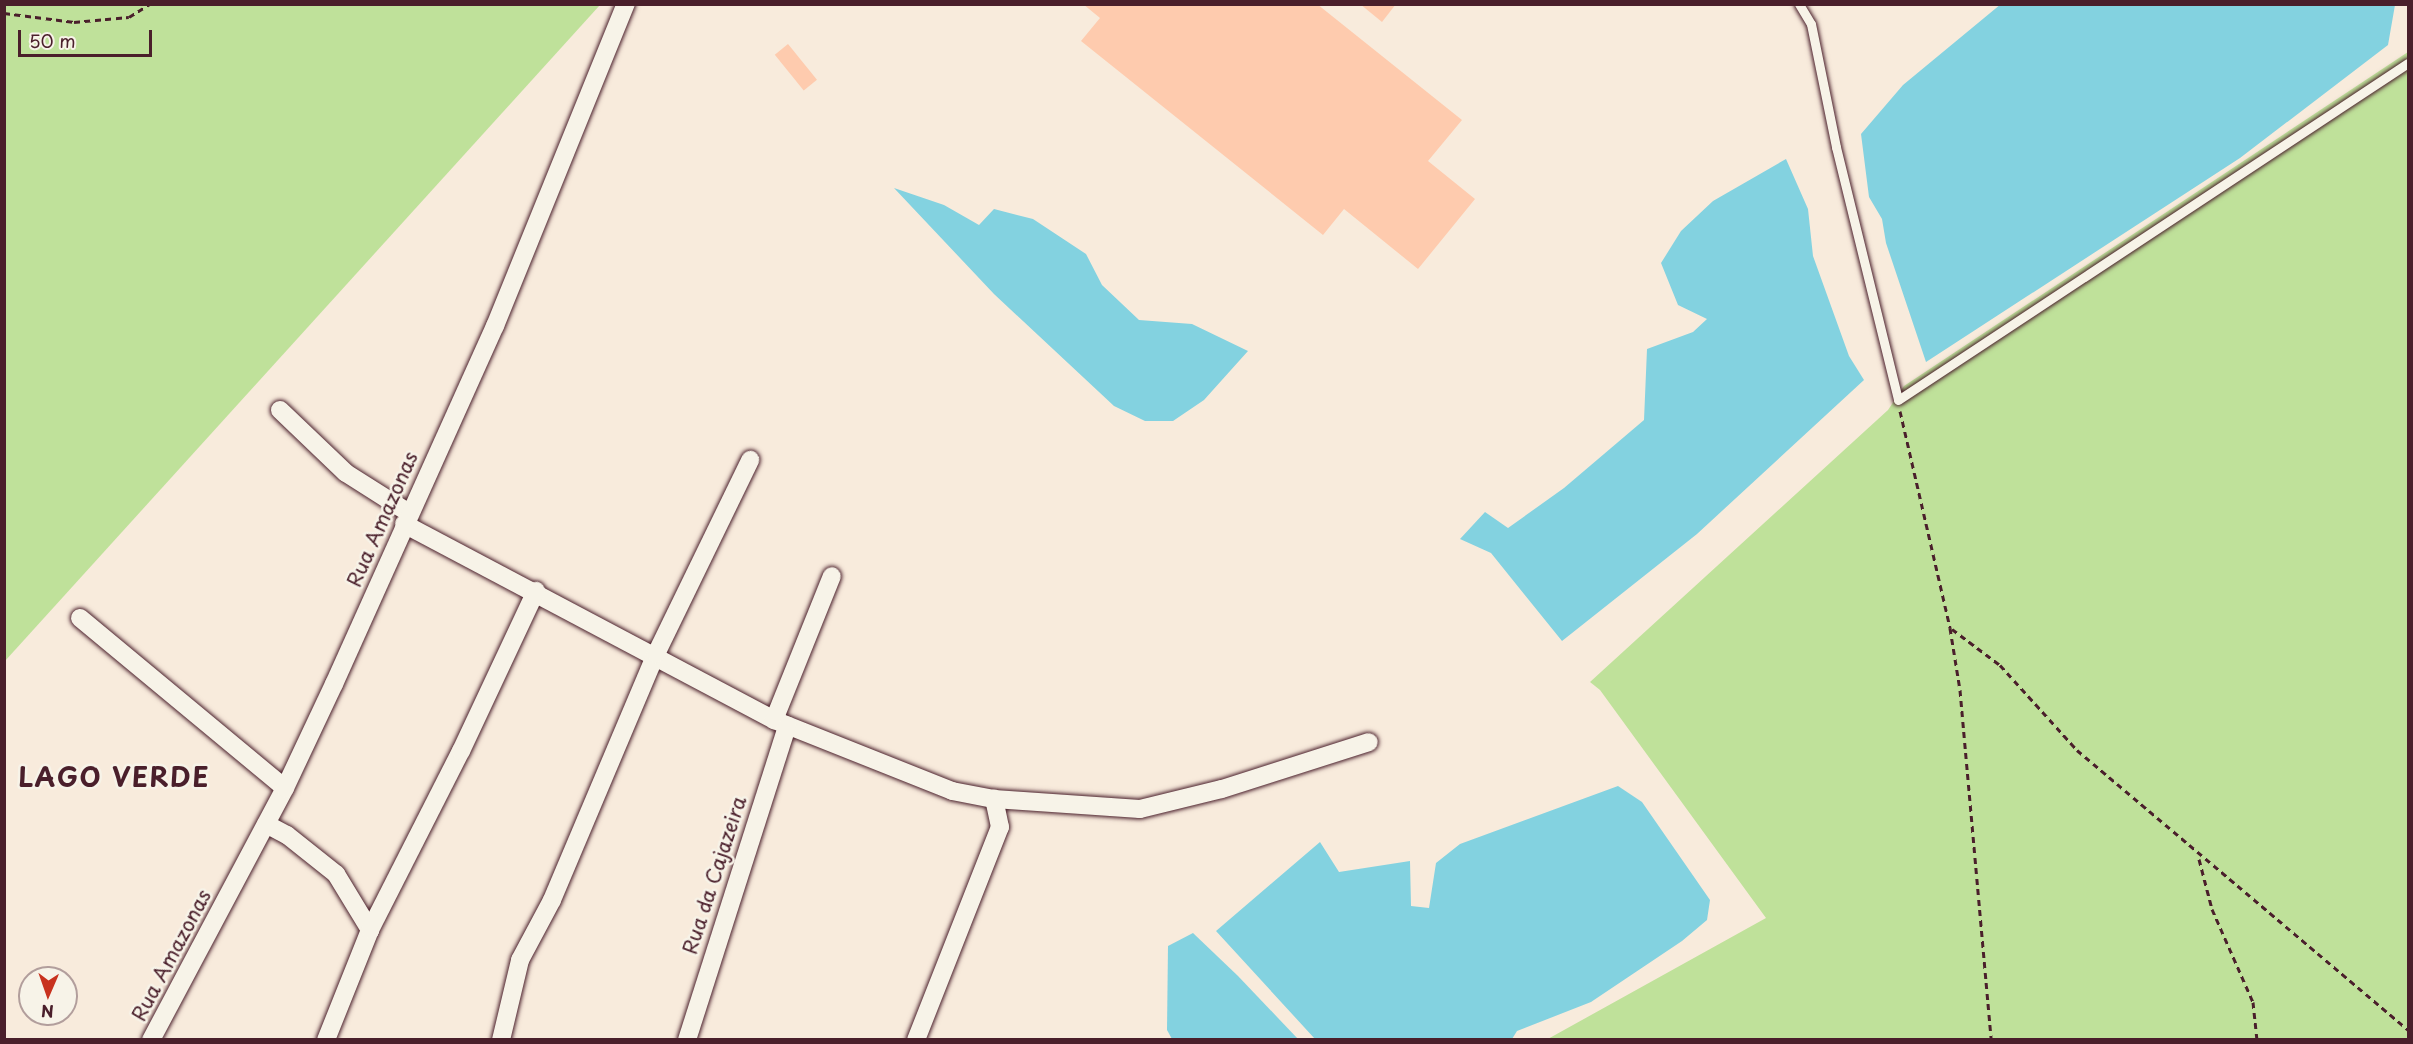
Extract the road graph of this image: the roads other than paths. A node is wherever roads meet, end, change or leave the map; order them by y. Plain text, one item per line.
1 (626, 4) edge
2 (1799, 4) edge
3 (2409, 63) edge
4 (280, 411) dead end
5 (750, 460) dead end
6 (407, 518) junction
7 (832, 576) dead end
8 (536, 591) junction
9 (81, 618) dead end
10 (656, 654) junction
11 (780, 723) junction
12 (1369, 742) dead end
13 (285, 788) junction
14 (994, 799) junction
15 (266, 824) junction
16 (370, 930) junction
17 (151, 1040) edge
18 (326, 1040) edge
19 (501, 1040) edge
20 (687, 1040) edge
21 (916, 1040) edge

1 - 6 street, Rua Amazonas
2 - 3 lane
4 - 6 street
5 - 10 street
6 - 8 street
6 - 13 street, Rua Amazonas
7 - 11 street, Rua da Cajazeira
8 - 10 street
8 - 16 street
9 - 13 street
10 - 11 street
10 - 19 street
11 - 14 street
11 - 20 street, Rua da Cajazeira
12 - 14 street
13 - 15 street, Rua Amazonas
14 - 21 street
15 - 16 street
15 - 17 street, Rua Amazonas
16 - 18 street

